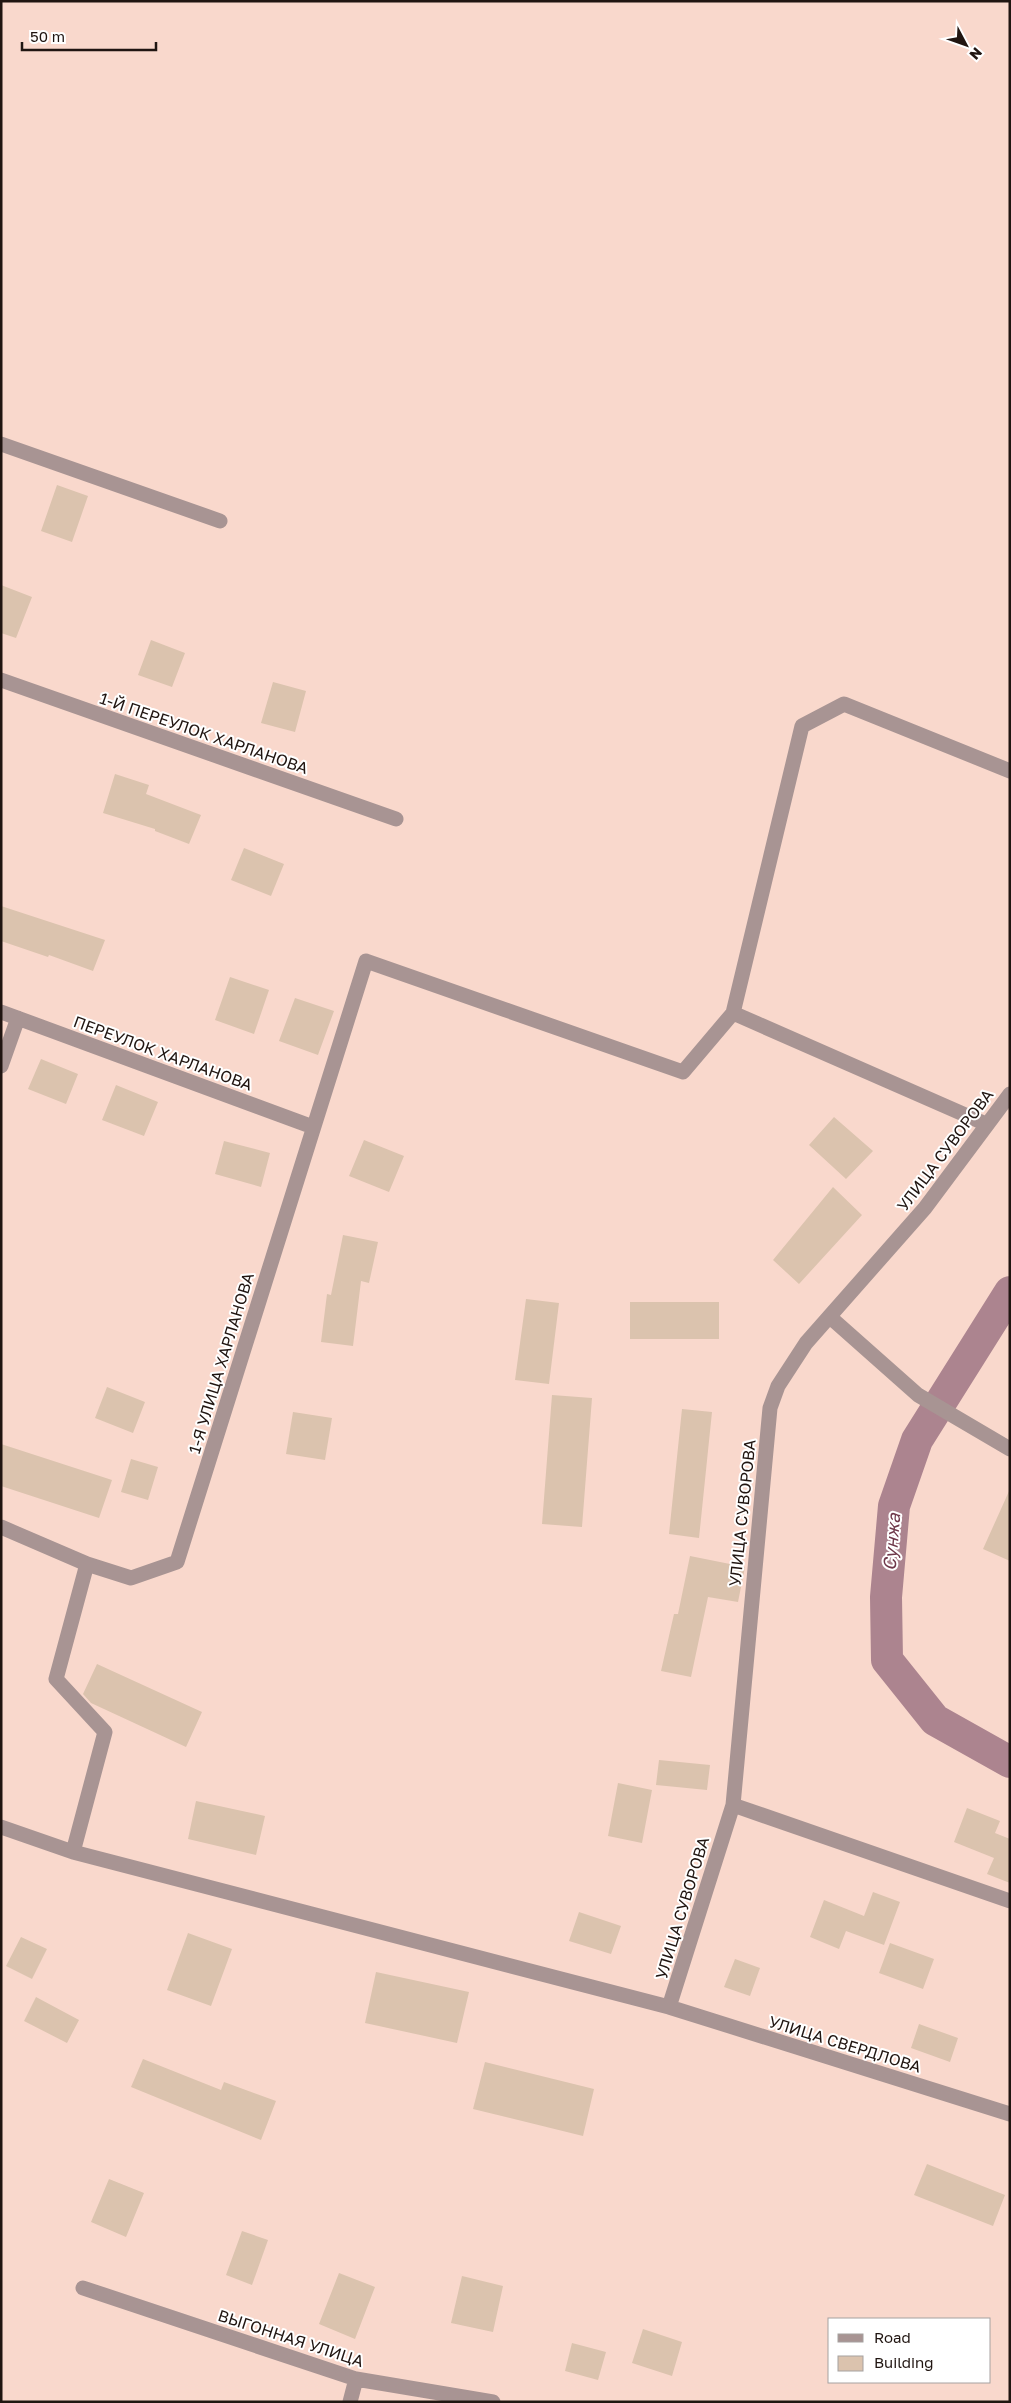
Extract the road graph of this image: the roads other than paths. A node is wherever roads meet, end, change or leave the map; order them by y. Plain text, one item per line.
1 (1, 444) edge
2 (220, 521) dead end
3 (1, 680) edge
4 (1010, 771) edge
5 (396, 819) dead end
6 (1, 1012) edge
7 (733, 1013) junction
8 (18, 1018) junction
9 (1, 1066) edge
10 (1010, 1094) edge
11 (986, 1124) junction
12 (313, 1128) junction
13 (830, 1317) junction
14 (1010, 1448) edge
15 (1, 1527) edge
16 (86, 1564) junction
17 (733, 1805) junction
18 (1, 1827) edge
19 (72, 1852) junction
20 (1010, 1901) edge
21 (669, 2007) junction
22 (1010, 2114) edge
23 (83, 2288) dead end
24 (356, 2379) junction
25 (350, 2402) edge
26 (493, 2402) edge

1 - 2 street
3 - 5 street, 1-Й ПЕРЕУЛОК ХАРЛАНОВА
4 - 7 street
6 - 8 street, ПЕРЕУЛОК ХАРЛАНОВА
7 - 11 street
7 - 12 street
8 - 9 street
8 - 12 street, ПЕРЕУЛОК ХАРЛАНОВА
10 - 11 street, УЛИЦА СУВОРОВА
11 - 13 street, УЛИЦА СУВОРОВА
12 - 16 street, 1-Я УЛИЦА ХАРЛАНОВА
13 - 14 street
13 - 17 street, УЛИЦА СУВОРОВА
15 - 16 street
16 - 19 street
17 - 20 street
17 - 21 street, УЛИЦА СУВОРОВА
18 - 19 street, УЛИЦА СВЕРДЛОВА
19 - 21 street, УЛИЦА СВЕРДЛОВА
21 - 22 street, УЛИЦА СВЕРДЛОВА
23 - 24 street, ВЫГОННАЯ УЛИЦА
24 - 25 street
24 - 26 street, ВЫГОННАЯ УЛИЦА

